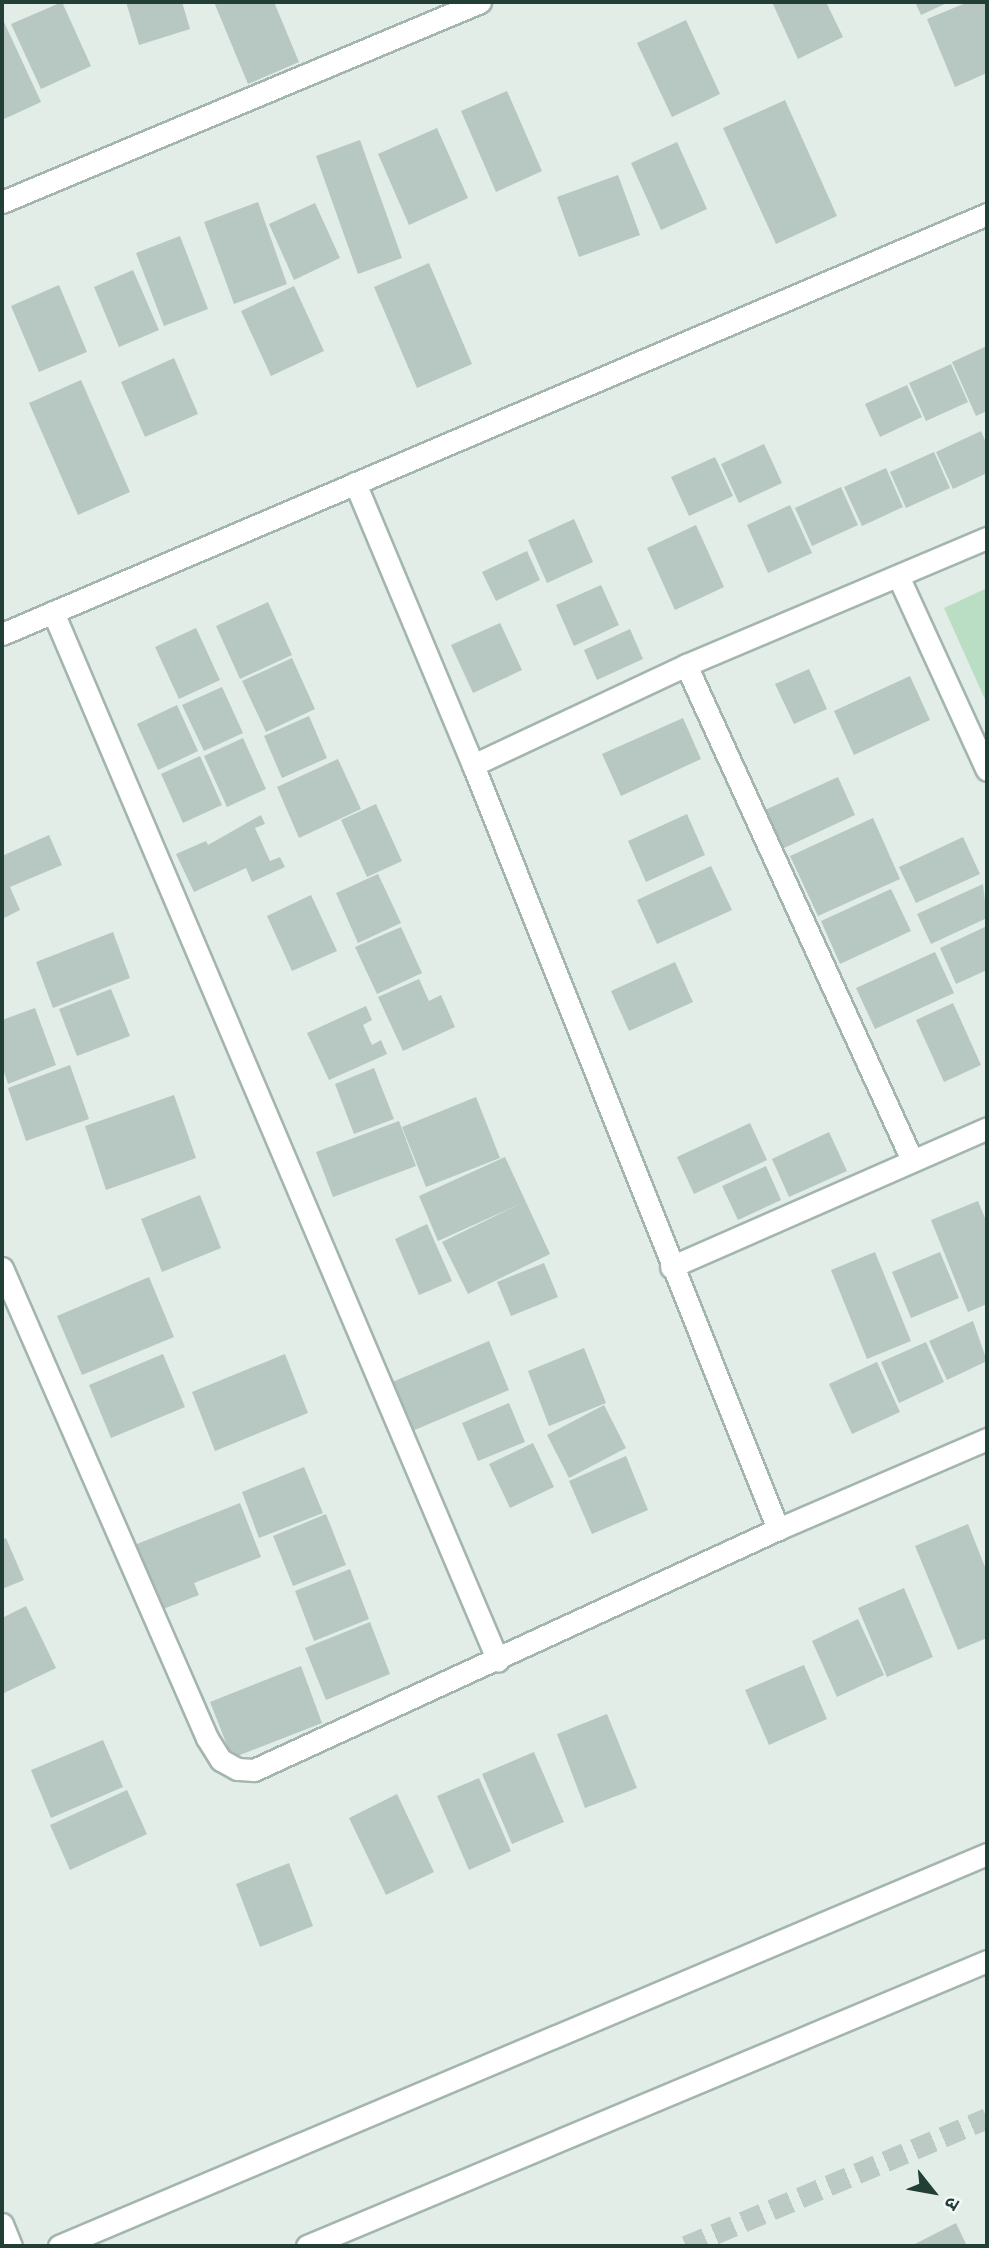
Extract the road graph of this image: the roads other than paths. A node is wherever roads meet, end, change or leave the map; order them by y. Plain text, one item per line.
1 (480, 2) edge
2 (2, 202) edge
3 (987, 214) edge
4 (355, 484) junction
5 (987, 538) edge
6 (898, 576) junction
7 (53, 612) junction
8 (2, 634) edge
9 (686, 665) junction
10 (474, 765) junction
11 (987, 770) edge
12 (987, 1128) edge
13 (912, 1160) junction
14 (671, 1267) junction
15 (2, 1268) edge
16 (987, 1439) edge
17 (778, 1529) junction
18 (498, 1661) junction
19 (987, 1854) edge
20 (987, 1961) edge
21 (2, 2224) edge
22 (11, 2246) edge
23 (60, 2246) edge
24 (307, 2246) edge

1 - 2 street
3 - 4 street
4 - 7 street
4 - 10 street
5 - 6 street
6 - 9 street
6 - 11 street
7 - 8 street
7 - 18 street
9 - 10 street
9 - 13 street
10 - 14 street
12 - 13 street
13 - 14 street
14 - 17 street
15 - 18 street
16 - 17 street
17 - 18 street
19 - 23 street
20 - 24 street
21 - 22 street

